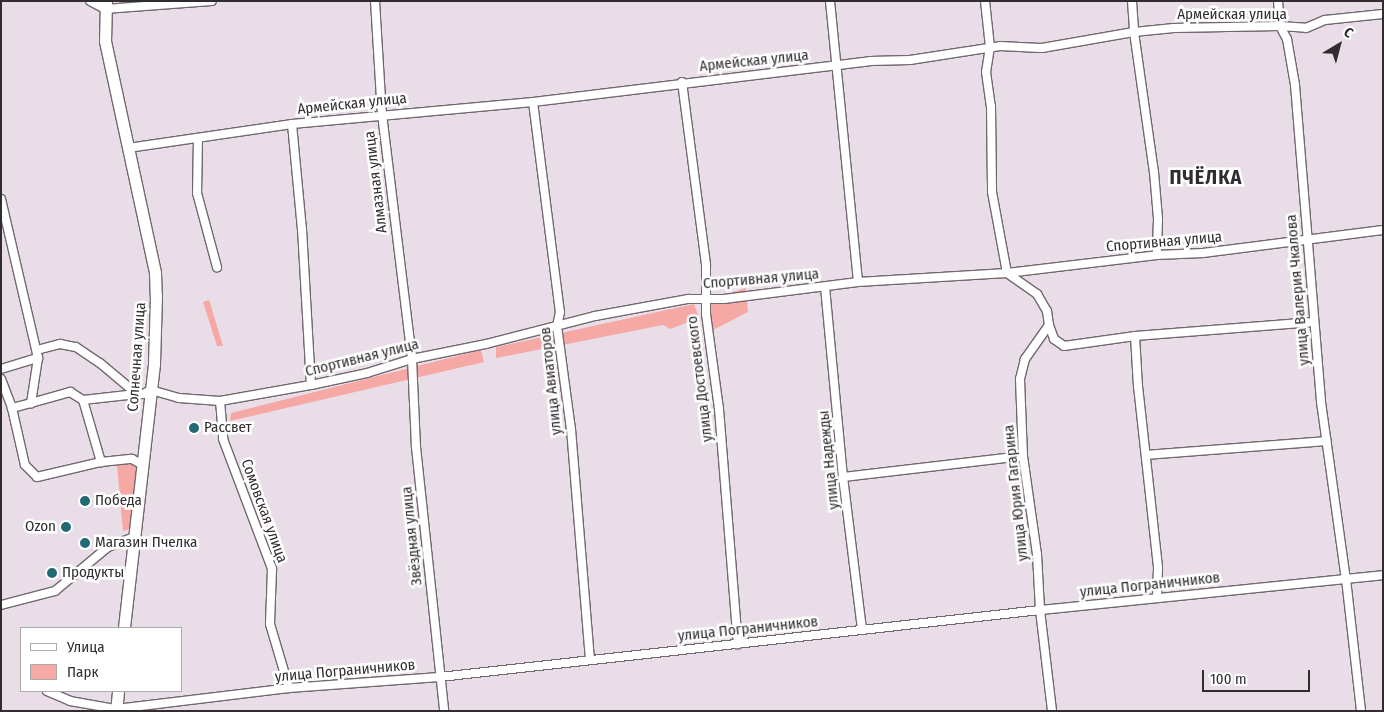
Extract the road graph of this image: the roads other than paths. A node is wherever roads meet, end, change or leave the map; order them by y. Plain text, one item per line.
1 (90, 1) edge
2 (212, 1) edge
3 (376, 1) edge
4 (830, 1) edge
5 (986, 1) edge
6 (1132, 1) edge
7 (1278, 1) edge
8 (105, 5) edge
9 (1383, 14) edge
10 (1280, 26) junction
11 (1134, 32) junction
12 (990, 47) junction
13 (838, 66) junction
14 (682, 82) junction
15 (533, 102) junction
16 (382, 114) junction
17 (292, 124) junction
18 (198, 138) junction
19 (128, 148) junction
20 (1, 199) edge
21 (1383, 230) edge
22 (1307, 240) junction
23 (1156, 255) junction
24 (217, 267) dead end
25 (1007, 272) junction
26 (858, 282) junction
27 (825, 287) junction
28 (706, 298) junction
29 (1313, 322) junction
30 (1048, 325) junction
31 (557, 326) junction
32 (1135, 336) junction
33 (38, 350) junction
34 (38, 358) junction
35 (412, 359) junction
36 (1, 369) edge
37 (1, 379) edge
38 (311, 385) junction
39 (151, 390) junction
40 (136, 394) junction
41 (82, 400) junction
42 (220, 401) junction
43 (32, 403) junction
44 (12, 408) junction
45 (1326, 441) junction
46 (1146, 455) junction
47 (1023, 456) junction
48 (101, 462) junction
49 (141, 464) junction
50 (843, 477) junction
51 (134, 537) junction
52 (1383, 575) edge
53 (1346, 579) junction
54 (1157, 598) junction
55 (1, 605) edge
56 (1040, 610) junction
57 (124, 627) edge
58 (862, 630) junction
59 (738, 644) junction
60 (590, 659) junction
61 (440, 677) junction
62 (289, 688) junction
63 (50, 692) edge
64 (118, 692) edge
65 (116, 710) edge
66 (444, 711) edge
67 (1052, 711) edge
68 (1360, 711) edge

1 - 8 street
2 - 8 street
3 - 16 street, Алмазная улица
4 - 13 street
5 - 12 street
6 - 11 street
7 - 10 street, улица Валерия Чкалова
8 - 19 street, Солнечная улица
9 - 10 street, Армейская улица
10 - 11 street, Армейская улица
10 - 22 street, улица Валерия Чкалова
11 - 12 street, Армейская улица
11 - 23 street
12 - 13 street, Армейская улица
12 - 25 street
13 - 14 street, Армейская улица
13 - 26 street
14 - 15 street, Армейская улица
14 - 28 street, улица Достоевского
15 - 16 street, Армейская улица
15 - 31 street, улица Авиаторов
16 - 17 street, Армейская улица
16 - 35 street, Алмазная улица
17 - 18 street, Армейская улица
17 - 38 street
18 - 19 street, Армейская улица
18 - 24 street
19 - 39 street, Солнечная улица
20 - 33 street
21 - 22 street, Спортивная улица
22 - 23 street, Спортивная улица
22 - 29 street, улица Валерия Чкалова
23 - 25 street, Спортивная улица
25 - 26 street, Спортивная улица
25 - 30 street
26 - 27 street, Спортивная улица
27 - 28 street, Спортивная улица
27 - 50 street, улица Надежды
28 - 31 street, Спортивная улица
28 - 59 street, улица Достоевского
29 - 32 street
29 - 45 street, улица Валерия Чкалова
30 - 32 street
30 - 47 street, улица Юрия Гагарина
31 - 35 street, Спортивная улица
31 - 60 street, улица Авиаторов
32 - 46 street
33 - 34 street
33 - 40 street
34 - 36 street
34 - 43 street
35 - 38 street, Спортивная улица
35 - 61 street, Звёздная улица
37 - 44 street
38 - 42 street, Спортивная улица
39 - 40 street
39 - 42 street, Спортивная улица
39 - 49 street, Солнечная улица
40 - 41 street
41 - 43 street
41 - 48 street
42 - 62 street, Сомовская улица
43 - 44 street
44 - 48 street
45 - 46 street
45 - 53 street, улица Валерия Чкалова
46 - 54 street
47 - 50 street
47 - 56 street, улица Юрия Гагарина
48 - 49 street
49 - 51 street, Солнечная улица
50 - 58 street, улица Надежды
51 - 55 street
51 - 57 street, Солнечная улица
52 - 53 street, улица Пограничников
53 - 54 street, улица Пограничников
53 - 68 street, улица Валерия Чкалова
54 - 56 street, улица Пограничников
56 - 58 street, улица Пограничников
56 - 67 street, улица Юрия Гагарина
58 - 59 street, улица Пограничников
59 - 60 street, улица Пограничников
60 - 61 street, улица Пограничников
61 - 62 street, улица Пограничников
61 - 66 street, Звёздная улица
62 - 65 street, улица Пограничников
63 - 65 street, улица Пограничников
64 - 65 street

